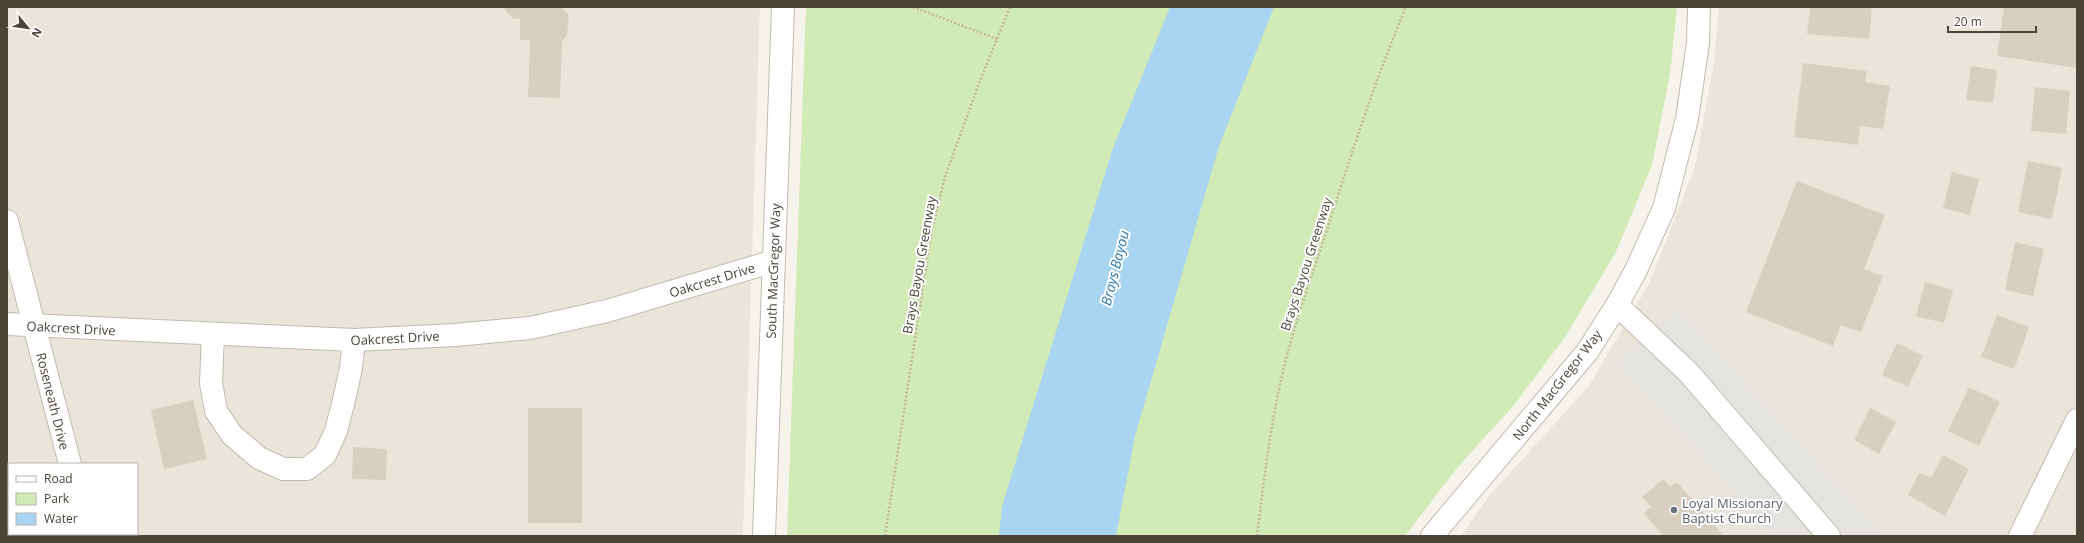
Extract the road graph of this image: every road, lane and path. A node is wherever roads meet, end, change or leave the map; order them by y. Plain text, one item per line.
1 (783, 7) edge
2 (913, 7) edge
3 (1010, 7) edge
4 (1406, 7) edge
5 (1699, 7) edge
6 (997, 39) junction
7 (7, 221) edge
8 (774, 261) junction
9 (1617, 306) junction
10 (7, 324) edge
11 (34, 326) junction
12 (213, 334) junction
13 (354, 340) junction
14 (2077, 420) edge
15 (70, 463) edge
16 (764, 536) edge
17 (885, 536) edge
18 (1257, 536) edge
19 (1432, 536) edge
20 (1829, 536) edge
21 (2020, 536) edge

1 - 8 street, South MacGregor Way
2 - 6 path
3 - 6 path, Brays Bayou Greenway
4 - 18 path, Brays Bayou Greenway
5 - 9 street, North MacGregor Way
6 - 17 path, Brays Bayou Greenway
7 - 11 street, Roseneath Drive
8 - 13 street, Oakcrest Drive
8 - 16 street, South MacGregor Way
9 - 19 street, North MacGregor Way
9 - 20 street
10 - 11 street, Oakcrest Drive
11 - 12 street, Oakcrest Drive
11 - 15 street, Roseneath Drive
12 - 13 street, Oakcrest Drive
12 - 13 street
14 - 21 street

